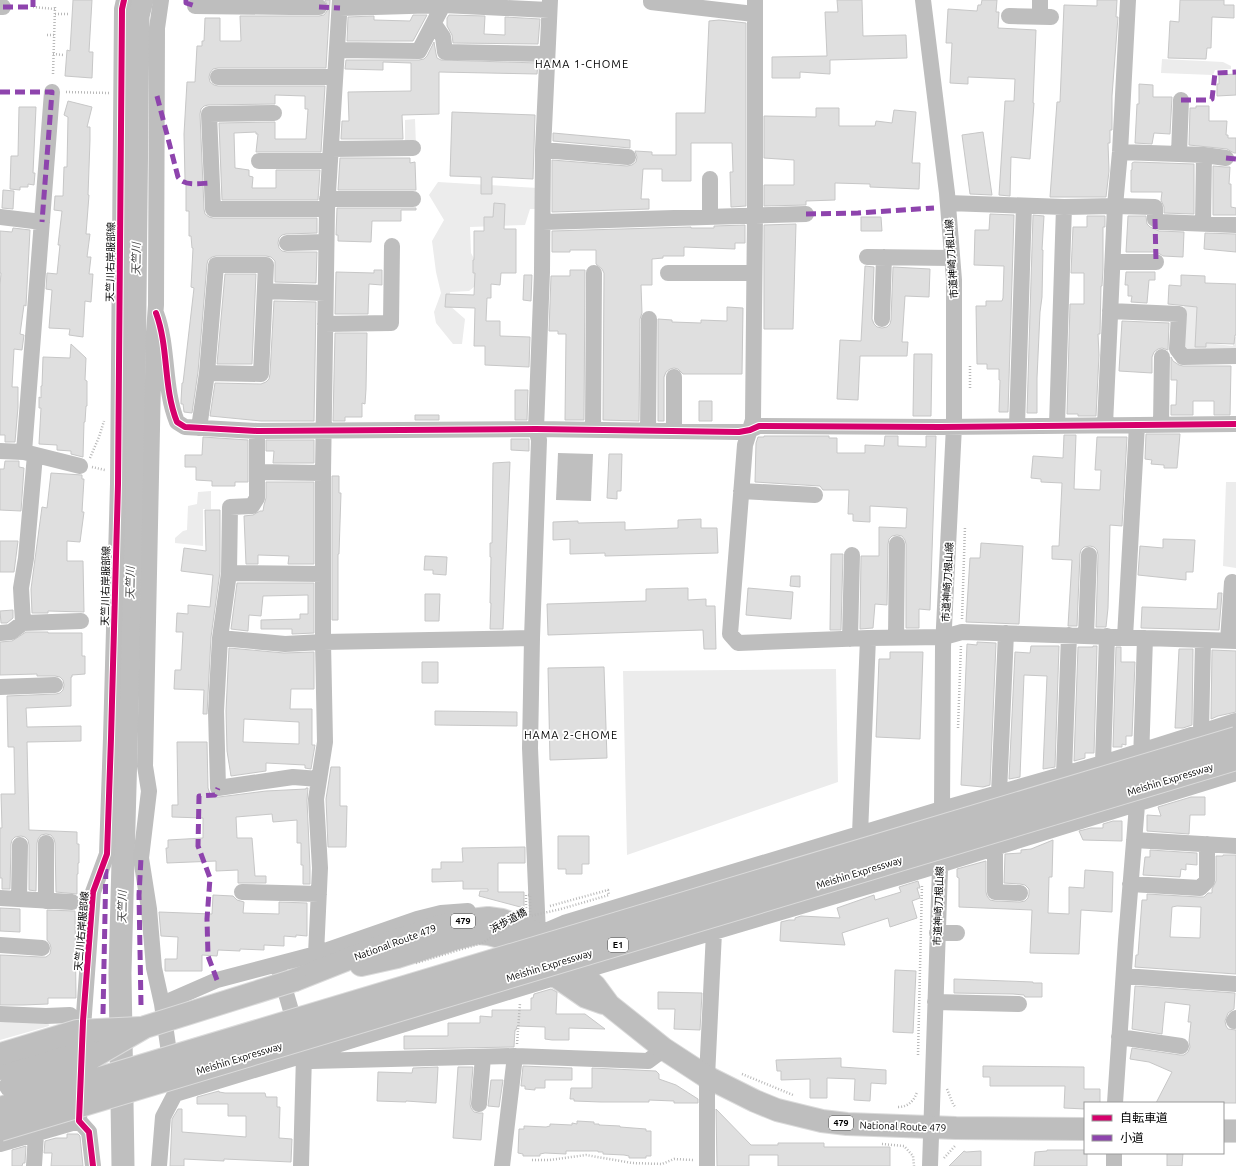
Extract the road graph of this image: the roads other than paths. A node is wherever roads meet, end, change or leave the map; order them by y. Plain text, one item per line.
1 (124, 0) edge
2 (161, 0) edge
3 (651, 0) edge
4 (923, 0) edge
5 (1040, 0) edge
6 (1128, 0) edge
7 (291, 3) edge
8 (443, 3) edge
9 (234, 4) edge
10 (340, 4) edge
11 (550, 5) edge
12 (194, 6) dead end
13 (319, 7) dead end
14 (754, 7) edge
15 (1009, 16) dead end
16 (434, 24) junction
17 (337, 50) junction
18 (547, 54) junction
19 (218, 77) dead end
20 (335, 77) junction
21 (52, 92) road end
22 (1181, 100) dead end
23 (274, 113) dead end
24 (413, 148) dead end
25 (543, 150) junction
26 (1120, 152) junction
27 (1179, 154) junction
28 (330, 155) junction
29 (1204, 155) junction
30 (628, 157) dead end
31 (1226, 158) dead end
32 (259, 161) dead end
33 (710, 179) dead end
34 (413, 198) dead end
35 (948, 203) junction
36 (327, 204) junction
37 (1024, 206) junction
38 (1115, 206) junction
39 (1064, 207) junction
40 (755, 214) junction
41 (806, 214) dead end
42 (710, 216) junction
43 (0, 217) edge
44 (42, 222) junction
45 (543, 222) junction
46 (1203, 224) junction
47 (1236, 225) edge
48 (326, 242) junction
49 (287, 243) dead end
50 (392, 246) dead end
51 (867, 257) dead end
52 (884, 257) junction
53 (952, 258) junction
54 (1113, 262) junction
55 (1156, 262) dead end
56 (594, 273) dead end
57 (668, 273) dead end
58 (754, 273) junction
59 (265, 291) junction
60 (325, 293) junction
61 (1110, 311) junction
62 (156, 313) junction
63 (649, 319) dead end
64 (882, 319) dead end
65 (324, 324) junction
66 (1236, 356) edge
67 (1162, 357) dead end
68 (207, 373) junction
69 (674, 377) dead end
70 (1161, 424) junction
71 (1236, 424) edge
72 (1057, 425) junction
73 (1105, 425) junction
74 (1137, 425) junction
75 (954, 426) junction
76 (1017, 426) junction
77 (199, 428) junction
78 (536, 429) junction
79 (593, 430) junction
80 (750, 430) junction
81 (257, 431) junction
82 (323, 431) junction
83 (648, 431) junction
84 (674, 431) junction
85 (0, 451) edge
86 (30, 453) junction
87 (84, 466) road end
88 (257, 472) junction
89 (323, 473) junction
90 (741, 491) junction
91 (815, 495) dead end
92 (897, 544) dead end
93 (1089, 554) dead end
94 (852, 555) dead end
95 (229, 573) junction
96 (323, 574) junction
97 (1232, 582) dead end
98 (81, 621) dead end
99 (23, 623) junction
100 (0, 632) edge
101 (1006, 633) junction
102 (1069, 635) junction
103 (1086, 635) junction
104 (1107, 636) junction
105 (944, 637) junction
106 (1125, 637) junction
107 (220, 638) junction
108 (532, 638) junction
109 (868, 638) junction
110 (896, 638) junction
111 (1145, 638) junction
112 (850, 639) junction
113 (1202, 641) junction
114 (1232, 641) edge
115 (323, 642) junction
116 (55, 685) dead end
117 (0, 687) edge
118 (1236, 720) edge
119 (1201, 731) junction
120 (1236, 738) edge
121 (1141, 750) junction
122 (1236, 759) edge
123 (1103, 763) junction
124 (1236, 773) edge
125 (1064, 774) junction
126 (319, 778) junction
127 (998, 793) junction
128 (1137, 803) junction
129 (942, 809) junction
130 (860, 834) junction
131 (1134, 840) junction
132 (46, 843) dead end
133 (1207, 844) junction
134 (20, 845) dead end
135 (1236, 846) edge
136 (995, 847) junction
137 (939, 865) junction
138 (1130, 884) junction
139 (242, 892) dead end
140 (1020, 893) dead end
141 (319, 894) junction
142 (0, 898) edge
143 (19, 898) junction
144 (46, 901) junction
145 (72, 902) dead end
146 (533, 916) junction
147 (714, 932) junction
148 (937, 933) junction
149 (957, 933) dead end
150 (0, 945) edge
151 (42, 948) dead end
152 (316, 954) junction
153 (278, 964) junction
154 (579, 972) junction
155 (1124, 976) junction
156 (556, 977) junction
157 (296, 980) junction
158 (1236, 984) edge
159 (935, 1002) junction
160 (162, 1004) junction
161 (1019, 1004) dead end
162 (609, 1005) junction
163 (0, 1014) edge
164 (70, 1015) dead end
165 (145, 1027) junction
166 (1119, 1037) junction
167 (1181, 1046) dead end
168 (664, 1049) junction
169 (304, 1055) junction
170 (515, 1056) junction
171 (483, 1057) junction
172 (2, 1071) edge
173 (707, 1077) junction
174 (174, 1094) junction
175 (1114, 1102) edge
176 (479, 1104) dead end
177 (0, 1108) edge
178 (79, 1121) junction
179 (930, 1127) junction
180 (0, 1130) edge
181 (1084, 1130) edge
182 (1224, 1131) edge
183 (1236, 1131) edge
184 (36, 1134) junction
185 (0, 1144) edge
186 (1114, 1154) edge
187 (707, 1163) edge
188 (34, 1166) edge
189 (93, 1166) edge
190 (159, 1166) edge
191 (301, 1166) edge
192 (502, 1166) edge
193 (930, 1166) edge
194 (1114, 1166) edge

1 - 178 street, 天竺川右岸服部線
2 - 62 street
3 - 14 street
4 - 35 street, 市道神崎刀根山線
5 - 15 street
6 - 26 street
7 - 9 street
7 - 13 street
8 - 10 street
8 - 11 street
8 - 16 street
9 - 12 street
10 - 17 street
11 - 18 street
14 - 40 street
16 - 17 street
16 - 18 street
17 - 20 street
18 - 25 street
19 - 20 street
20 - 28 street
21 - 44 street
22 - 27 street
23 - 36 street
24 - 28 street
25 - 30 street
25 - 45 street
26 - 27 street
26 - 38 street
27 - 29 street
28 - 32 street
28 - 36 street
29 - 31 street
29 - 46 street
33 - 42 street
34 - 36 street
35 - 37 street
35 - 53 street, 市道神崎刀根山線
36 - 48 street
37 - 39 street
37 - 76 street
38 - 39 street
38 - 46 street
38 - 54 street
39 - 72 street
40 - 41 street
40 - 42 street
40 - 58 street
42 - 45 street
43 - 44 street
44 - 86 street
45 - 78 street
46 - 47 street
48 - 49 street
48 - 60 street
50 - 65 street
51 - 52 street
52 - 53 street
52 - 64 street
53 - 75 street, 市道神崎刀根山線
54 - 55 street
54 - 61 street
56 - 79 street
57 - 58 street
58 - 80 street
59 - 60 street
59 - 68 street
59 - 68 street
60 - 65 street
61 - 66 street
61 - 73 street
62 - 77 street
62 - 160 street
63 - 83 street
65 - 82 street
67 - 70 street
68 - 77 street
69 - 84 street
70 - 71 street
70 - 74 street
72 - 73 street
72 - 76 street
73 - 74 street
74 - 106 street
75 - 76 street
75 - 80 street
75 - 105 street, 市道神崎刀根山線
77 - 81 street
78 - 79 street
78 - 82 street
78 - 108 street
79 - 83 street
80 - 84 street
80 - 90 street
81 - 82 street
81 - 88 street
82 - 89 street
83 - 84 street
85 - 86 street
86 - 87 street
86 - 99 street
88 - 89 street
88 - 95 street
89 - 96 street
90 - 91 street
90 - 112 street
92 - 110 street
93 - 103 street
94 - 112 street
95 - 96 street
95 - 107 street
96 - 115 street
97 - 114 street
98 - 99 street
99 - 100 street
101 - 102 street
101 - 105 street
101 - 127 street
102 - 103 street
102 - 125 street
103 - 104 street
104 - 106 street
104 - 123 street
105 - 110 street
105 - 129 street, 市道神崎刀根山線
106 - 111 street
107 - 115 street
107 - 126 street
108 - 115 street
108 - 146 street
109 - 110 street
109 - 112 street
109 - 130 street
111 - 113 street
111 - 121 street
113 - 114 street
113 - 119 street
115 - 126 street
116 - 117 street
118 - 119 street
119 - 121 street
120 - 177 highway, Meishin Expressway / E1, bridge
121 - 123 street
121 - 128 street
122 - 180 highway, Meishin Expressway / E1, bridge
123 - 125 street
124 - 128 street
125 - 127 street
126 - 141 street
127 - 129 street
128 - 131 street
128 - 136 street
129 - 130 street
129 - 137 street, 市道神崎刀根山線
130 - 146 street
131 - 133 street
131 - 138 street
132 - 144 street
133 - 135 street
133 - 138 street
134 - 143 street
136 - 137 street
136 - 140 street
137 - 147 street
137 - 148 street, 市道神崎刀根山線
138 - 155 street
139 - 141 street
141 - 152 street
142 - 143 street
143 - 144 street
144 - 145 street
146 - 152 street
146 - 154 highway, National Route 479 / 479
146 - 157 highway, National Route 479 / 479
147 - 154 street
147 - 173 street
148 - 149 street
148 - 159 street, 市道神崎刀根山線
150 - 151 street
152 - 153 street
153 - 160 street
153 - 169 street
154 - 162 highway, National Route 479 / 479
155 - 158 street
155 - 166 street
156 - 157 highway, National Route 479 / 479
156 - 162 highway, National Route 479 / 479
156 - 169 street
157 - 165 highway, National Route 479 / 479, bridge
159 - 161 street
159 - 179 street, 市道神崎刀根山線
160 - 174 street
162 - 168 highway, National Route 479 / 479
163 - 164 street
165 - 172 highway, National Route 479 / 479, bridge
165 - 172 highway, National Route 479 / 479, bridge
166 - 167 street
166 - 175 street
168 - 170 street
168 - 173 highway, National Route 479 / 479
169 - 171 street
169 - 174 street
169 - 191 street
170 - 171 street
170 - 192 street
171 - 176 street
173 - 179 highway, National Route 479 / 479
173 - 187 street
174 - 190 street
178 - 184 street
178 - 189 street
179 - 181 highway, National Route 479 / 479
179 - 193 street, 市道神崎刀根山線
182 - 183 highway
184 - 185 street
184 - 188 street
186 - 194 street

